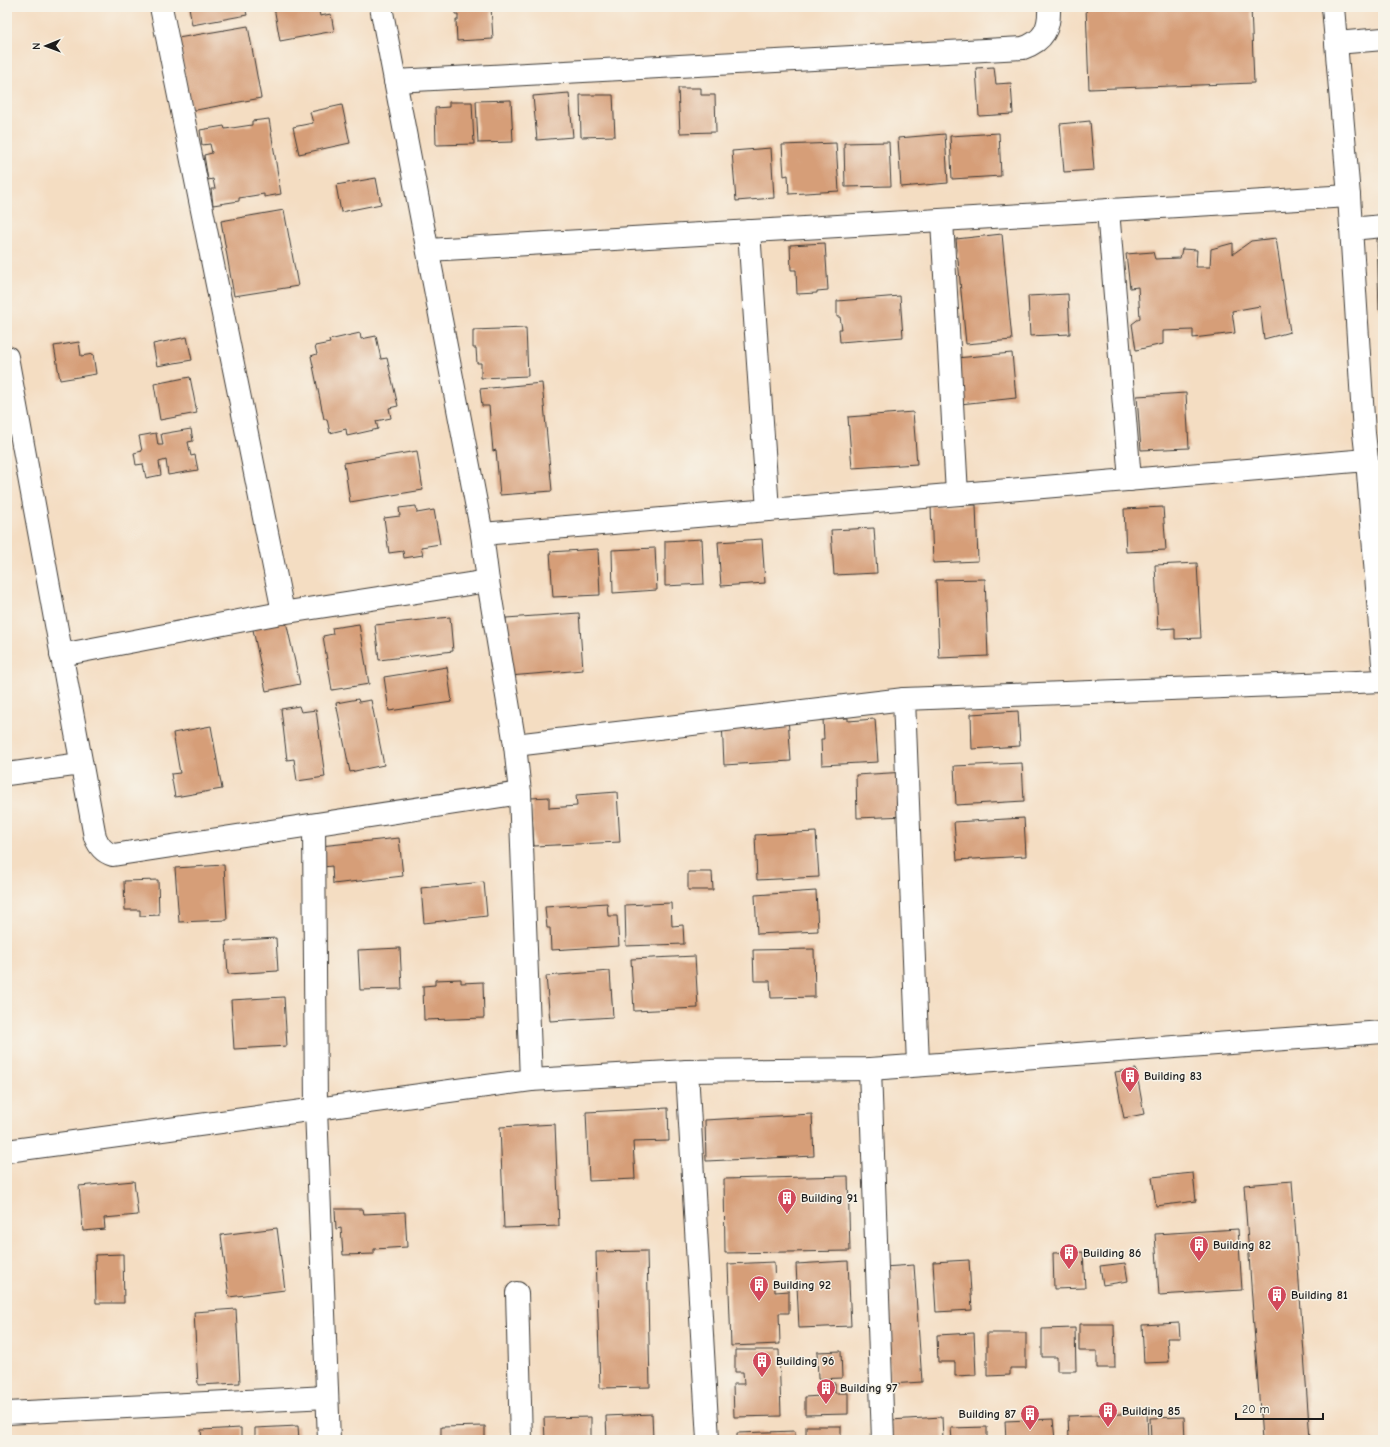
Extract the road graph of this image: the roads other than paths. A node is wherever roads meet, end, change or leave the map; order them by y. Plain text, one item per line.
1 (161, 7) edge
2 (381, 7) edge
3 (1049, 7) edge
4 (1333, 7) edge
5 (1383, 39) edge
6 (1336, 43) junction
7 (395, 81) junction
8 (1349, 196) junction
9 (1108, 210) junction
10 (942, 220) junction
11 (1383, 226) edge
12 (1351, 229) junction
13 (748, 231) junction
14 (428, 250) junction
15 (7, 357) edge
16 (1373, 432) edge
17 (16, 451) edge
18 (1367, 460) junction
19 (1130, 480) junction
20 (957, 494) junction
21 (768, 510) junction
22 (482, 534) junction
23 (488, 581) junction
24 (281, 613) junction
25 (61, 655) junction
26 (1383, 665) edge
27 (1383, 681) edge
28 (904, 699) junction
29 (515, 745) junction
30 (81, 764) junction
31 (7, 774) edge
32 (520, 793) junction
33 (314, 825) junction
34 (1383, 1032) edge
35 (918, 1065) junction
36 (870, 1069) junction
37 (687, 1071) junction
38 (531, 1080) junction
39 (316, 1109) junction
40 (7, 1151) edge
41 (517, 1293) dead end
42 (327, 1397) junction
43 (7, 1413) edge
44 (329, 1440) edge
45 (521, 1440) edge
46 (708, 1440) edge
47 (883, 1440) edge

1 - 24 street
2 - 7 street
3 - 7 street
4 - 6 street
5 - 6 street
6 - 8 street
7 - 14 street
8 - 9 street
8 - 12 street
9 - 10 street
9 - 19 street
10 - 13 street
10 - 20 street
11 - 12 street
12 - 16 street
13 - 14 street
13 - 21 street
14 - 22 street
15 - 17 street
16 - 18 street
17 - 25 street
18 - 19 street
18 - 26 street
19 - 20 street
20 - 21 street
21 - 22 street
22 - 23 street
23 - 24 street
23 - 29 street
24 - 25 street
25 - 30 street
27 - 28 street
28 - 29 street
28 - 35 street
29 - 32 street
30 - 31 street
30 - 33 street
32 - 33 street
32 - 38 street
33 - 39 street
34 - 35 street
35 - 36 street
36 - 37 street
36 - 47 street
37 - 38 street
37 - 46 street
38 - 39 street
39 - 40 street
39 - 42 street
41 - 45 street
42 - 43 street
42 - 44 street

